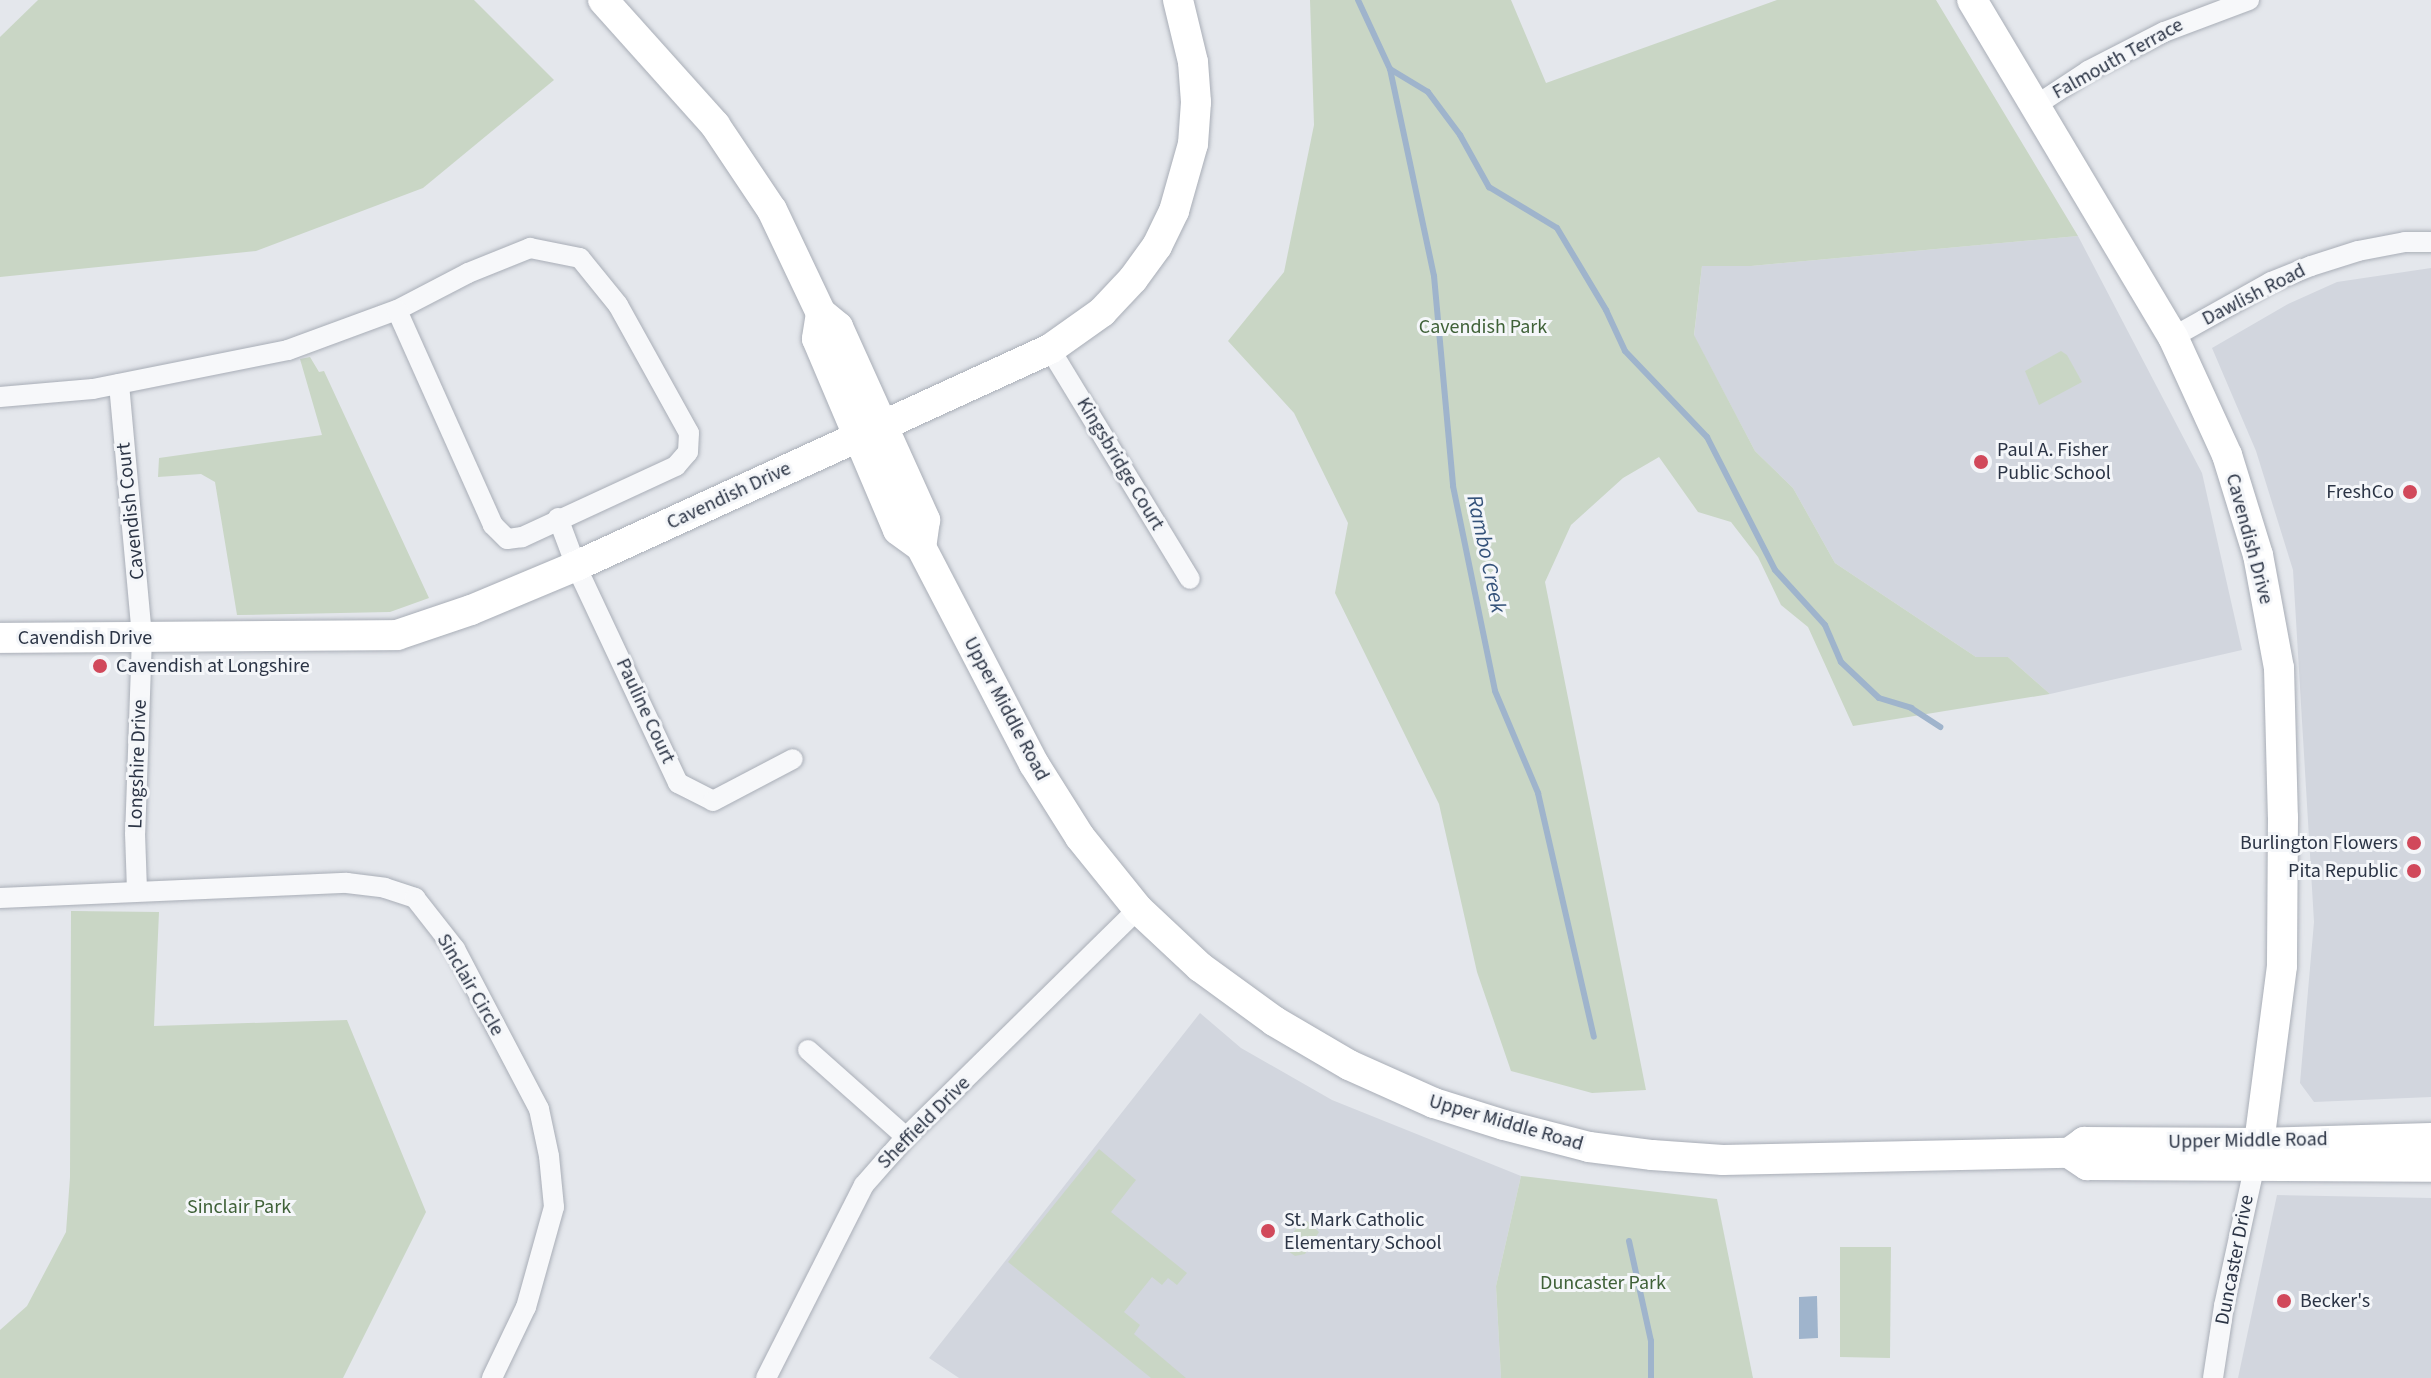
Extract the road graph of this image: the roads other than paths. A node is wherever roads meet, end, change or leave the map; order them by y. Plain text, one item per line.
1 (603, 0) edge
2 (1178, 0) edge
3 (1972, 0) edge
4 (2249, 0) edge
5 (2035, 106) junction
6 (2431, 242) edge
7 (397, 310) junction
8 (2173, 337) junction
9 (1050, 349) junction
10 (119, 384) junction
11 (0, 397) edge
12 (870, 431) junction
13 (558, 518) junction
14 (576, 566) junction
15 (1190, 579) dead end
16 (142, 637) junction
17 (0, 638) edge
18 (793, 759) dead end
19 (137, 890) junction
20 (0, 898) edge
21 (1138, 909) junction
22 (808, 1050) dead end
23 (906, 1137) junction
24 (2431, 1138) edge
25 (2257, 1154) junction
26 (2431, 1167) edge
27 (492, 1378) edge
28 (766, 1378) edge
29 (2213, 1378) edge

1 - 12 street, Upper Middle Road
2 - 9 street, Cavendish Drive
3 - 5 street, Cavendish Drive
4 - 5 street, Falmouth Terrace
5 - 8 street, Cavendish Drive
6 - 8 street, Dawlish Road
7 - 10 street
7 - 13 street
7 - 13 street
8 - 25 street, Cavendish Drive
9 - 12 street, Cavendish Drive
9 - 15 street, Kingsbridge Court
10 - 11 street
10 - 16 street, Cavendish Court
12 - 14 street, Cavendish Drive
12 - 21 street, Upper Middle Road
13 - 14 street
14 - 16 street, Cavendish Drive
14 - 18 street, Pauline Court
16 - 17 street, Cavendish Drive
16 - 19 street, Longshire Drive
19 - 20 street, Sinclair Circle
19 - 27 street, Sinclair Circle
21 - 23 street, Sheffield Drive
21 - 25 street, Upper Middle Road
22 - 23 street
23 - 28 street, Sheffield Drive
24 - 25 street, Upper Middle Road
25 - 26 street, Upper Middle Road
25 - 29 street, Duncaster Drive

